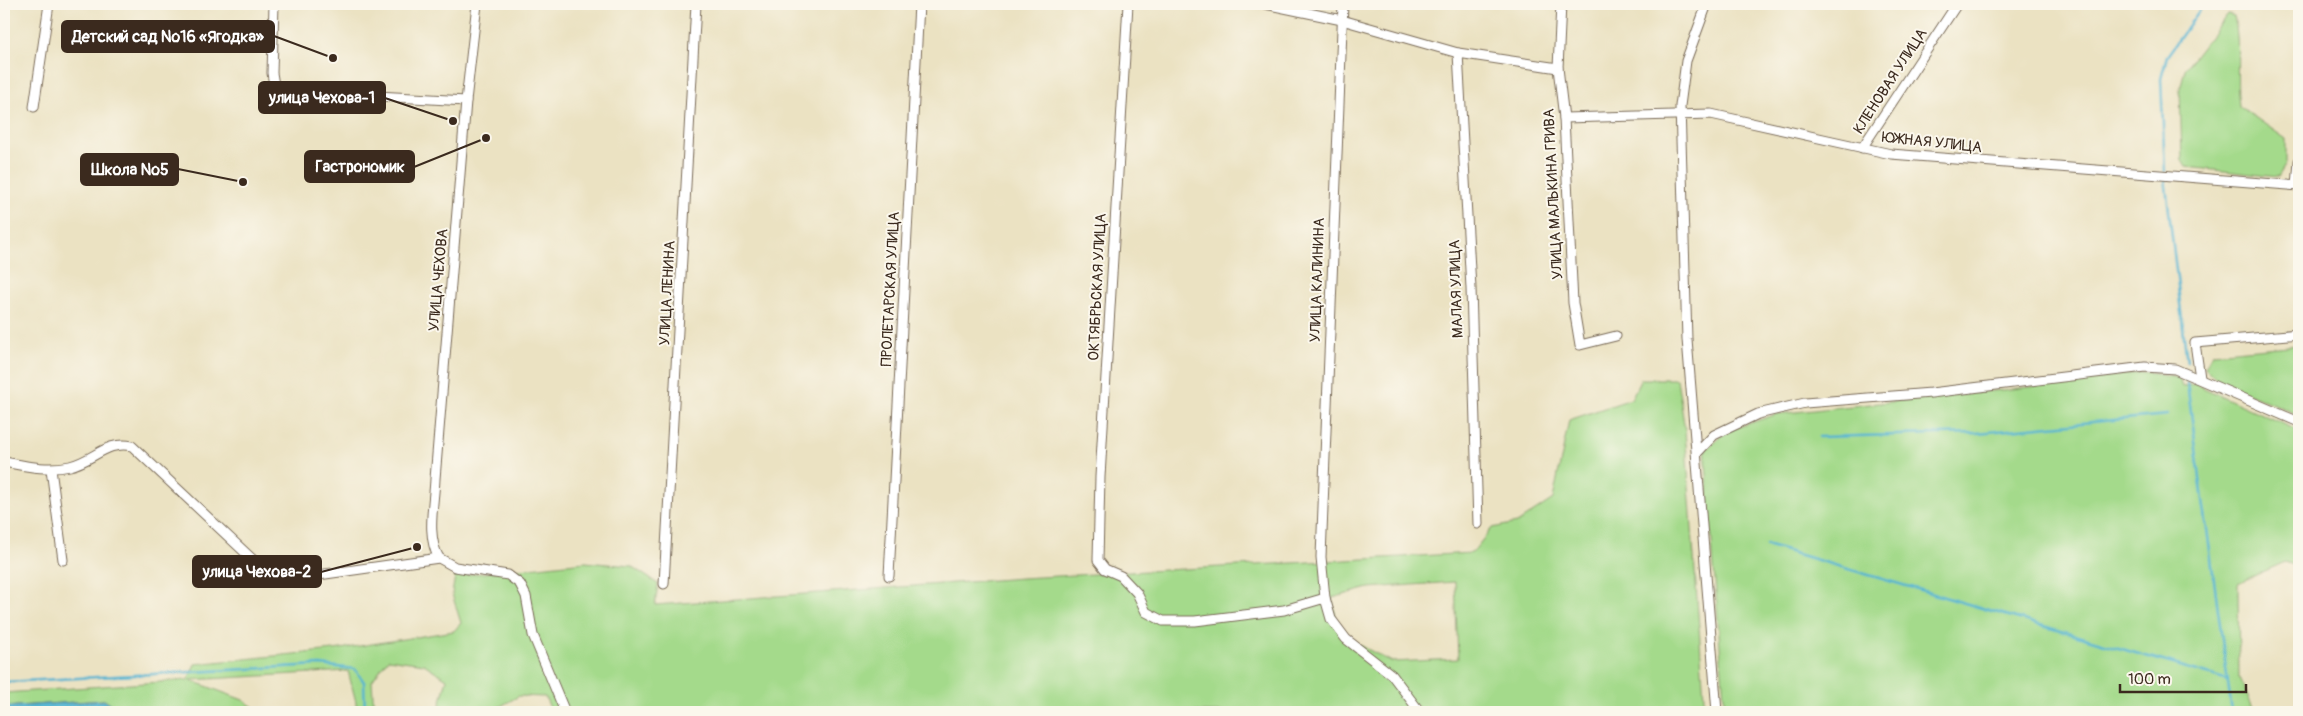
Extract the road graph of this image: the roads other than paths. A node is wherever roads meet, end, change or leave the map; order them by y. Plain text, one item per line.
1 (49, 4) edge
2 (274, 4) edge
3 (477, 4) edge
4 (696, 4) edge
5 (918, 4) edge
6 (1128, 4) edge
7 (1265, 4) edge
8 (1343, 4) edge
9 (1561, 4) edge
10 (1707, 4) edge
11 (1957, 4) edge
12 (1342, 20) junction
13 (1458, 53) junction
14 (1558, 68) junction
15 (466, 101) junction
16 (34, 107) dead end
17 (1680, 114) junction
18 (1564, 118) junction
19 (1862, 148) junction
20 (2299, 161) edge
21 (2298, 186) edge
22 (2299, 334) edge
23 (1616, 336) dead end
24 (2200, 378) junction
25 (2299, 422) edge
26 (1696, 453) junction
27 (4, 462) edge
28 (51, 469) junction
29 (1478, 524) dead end
30 (439, 558) junction
31 (63, 560) dead end
32 (888, 576) dead end
33 (664, 584) dead end
34 (1325, 598) junction
35 (565, 712) edge
36 (1420, 712) edge
37 (1717, 712) edge

1 - 16 street
2 - 15 street
3 - 15 street, УЛИЦА ЧЕХОВА
4 - 33 street, УЛИЦА ЛЕНИНА
5 - 32 street, ПРОЛЕТАРСКАЯ УЛИЦА
6 - 34 street, ОКТЯБРЬСКАЯ УЛИЦА
7 - 12 street
8 - 12 street, УЛИЦА КАЛИНИНА
9 - 14 street, УЛИЦА МАЛЬКИНА ГРИВА
10 - 17 street
11 - 19 street, КЛЕНОВАЯ УЛИЦА
12 - 13 street
12 - 34 street, УЛИЦА КАЛИНИНА
13 - 14 street
13 - 29 street, МАЛАЯ УЛИЦА
14 - 18 street, УЛИЦА МАЛЬКИНА ГРИВА
15 - 30 street, УЛИЦА ЧЕХОВА
17 - 18 street, ЮЖНАЯ УЛИЦА
17 - 19 street, ЮЖНАЯ УЛИЦА
17 - 26 street
18 - 23 street, УЛИЦА МАЛЬКИНА ГРИВА
19 - 21 street, ЮЖНАЯ УЛИЦА
20 - 21 street
22 - 24 street
24 - 25 street
24 - 26 street
26 - 37 street
27 - 28 street
28 - 30 street
28 - 31 street
30 - 35 street
34 - 36 street, УЛИЦА КАЛИНИНА

